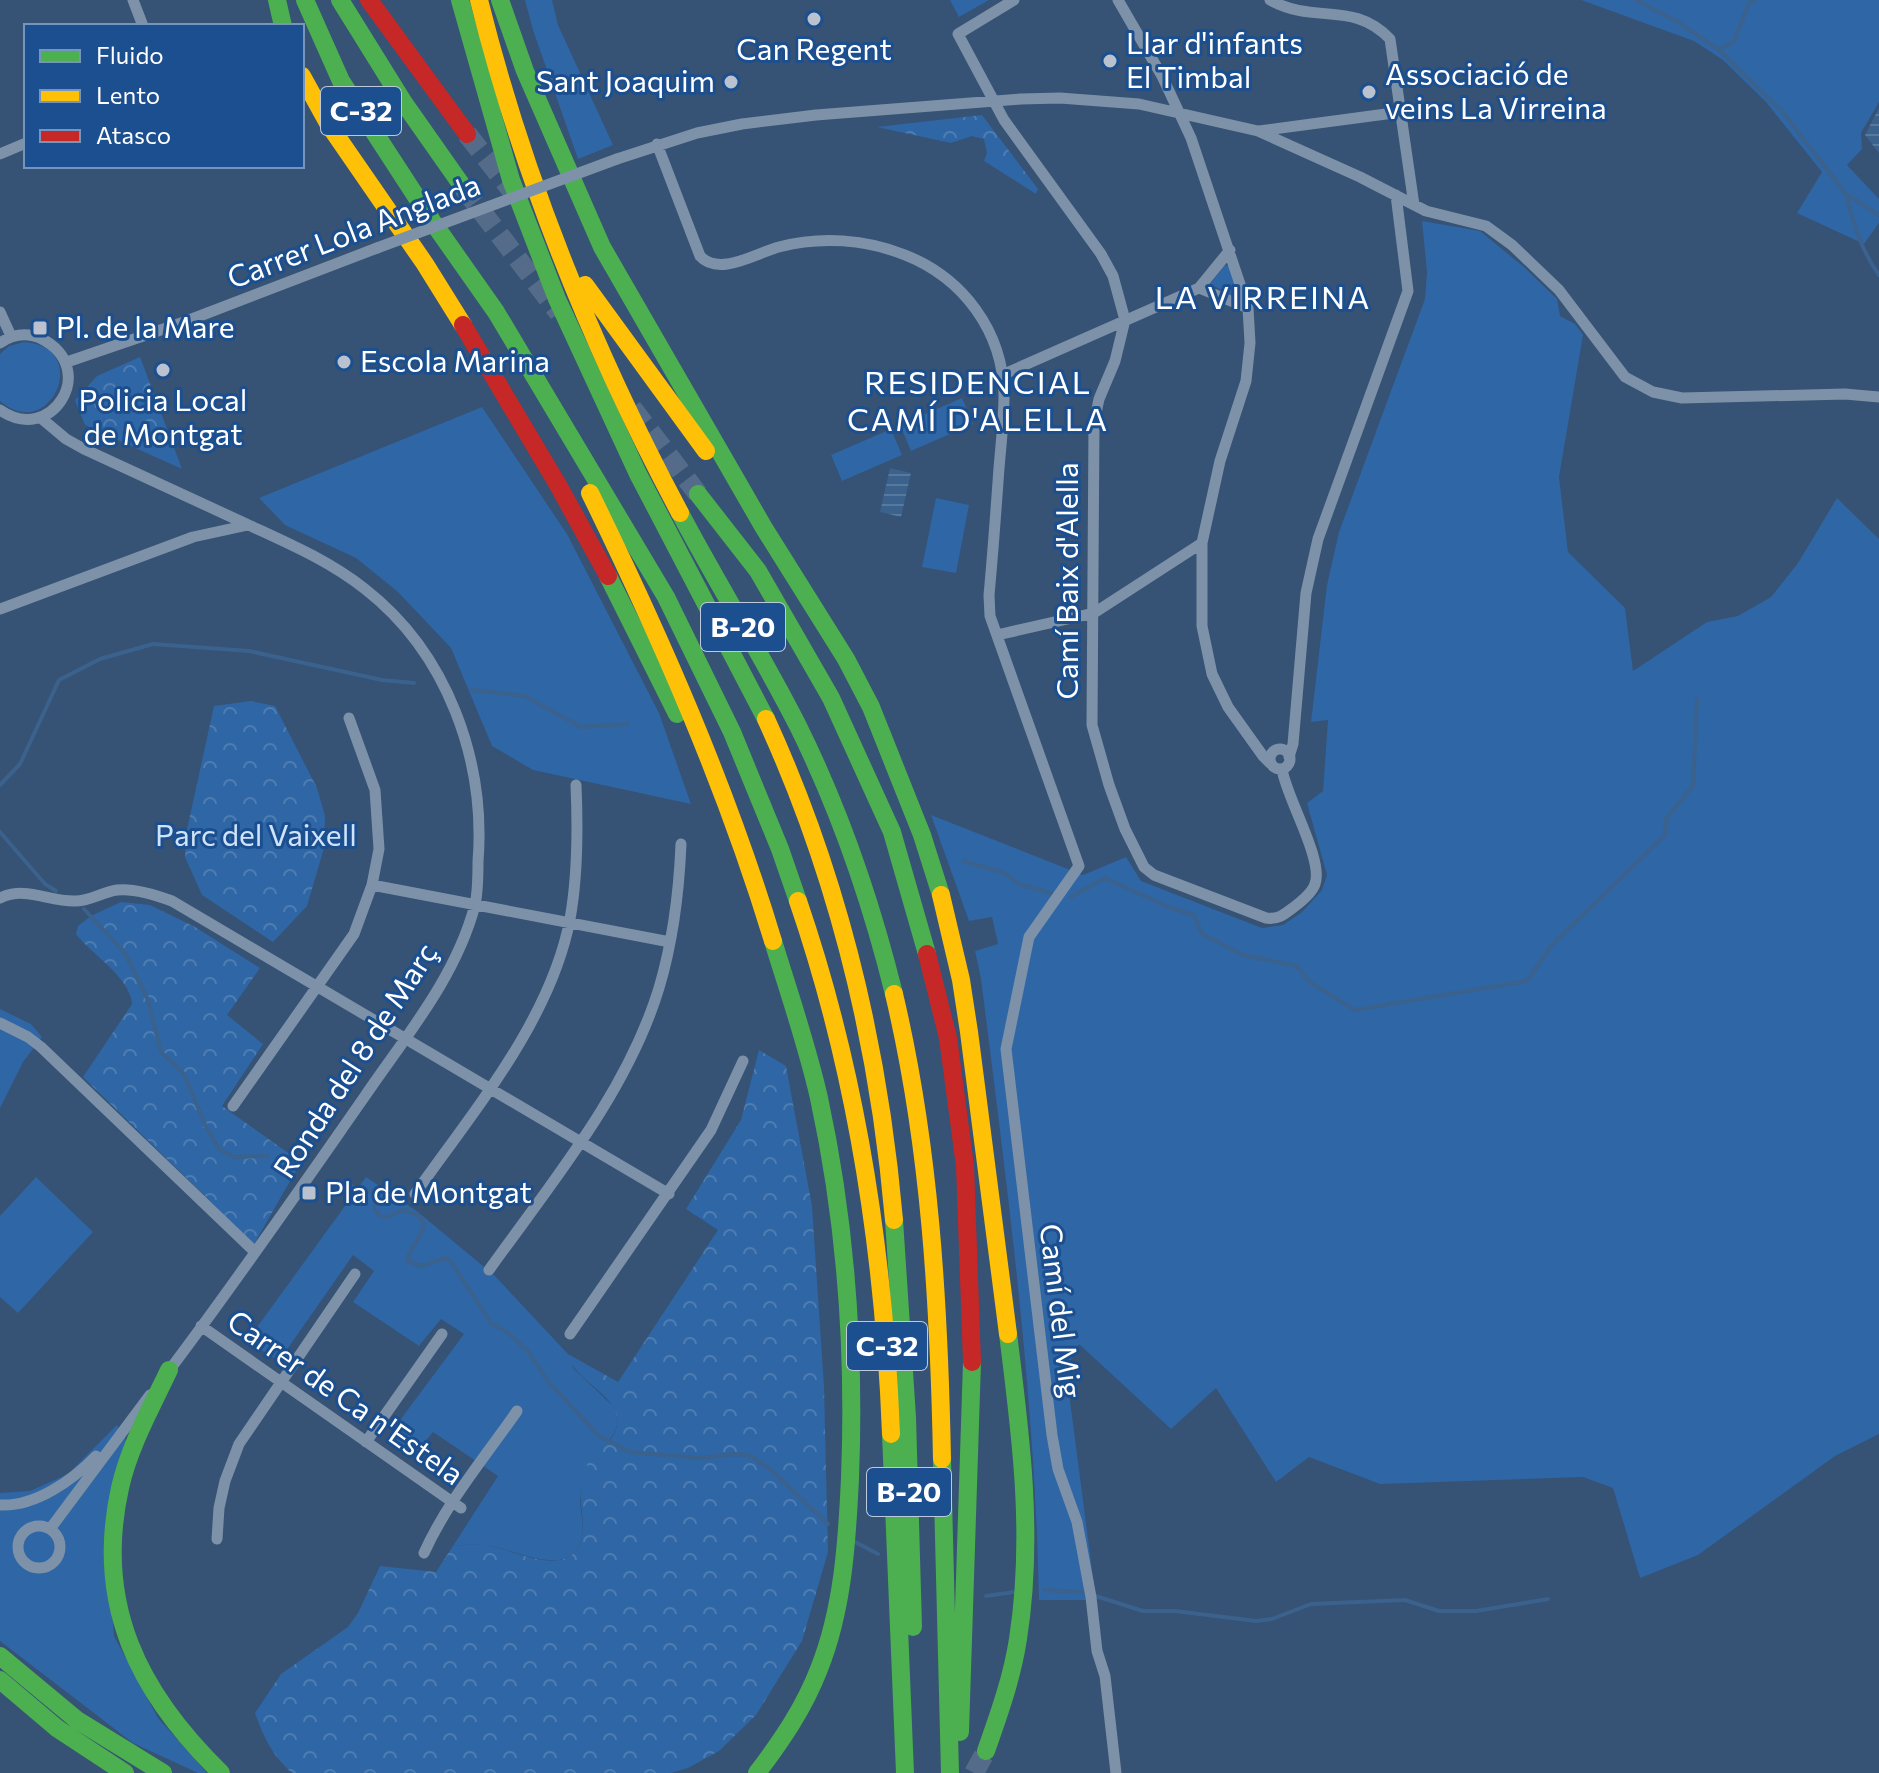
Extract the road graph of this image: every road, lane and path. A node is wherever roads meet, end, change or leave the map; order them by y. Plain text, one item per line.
1 (133, 0) edge
2 (277, 0) edge
3 (305, 0) edge
4 (340, 0) edge
5 (369, 0) edge
6 (460, 0) edge
7 (479, 0) edge
8 (502, 0) edge
9 (1014, 0) edge
10 (1118, 0) edge
11 (1270, 0) edge
12 (142, 24) edge
13 (283, 24) edge
14 (304, 80) edge
15 (992, 101) junction
16 (1179, 112) junction
17 (1401, 112) junction
18 (1258, 131) junction
19 (467, 134) tunnel mouth
20 (24, 144) edge
21 (657, 144) junction
22 (0, 154) edge
23 (463, 187) tunnel mouth
24 (1396, 195) junction
25 (1414, 205) junction
26 (1230, 250) junction
27 (585, 285) dead end
28 (1199, 288) junction
29 (1248, 308) junction
30 (0, 312) edge
31 (496, 312) junction
32 (1125, 320) junction
33 (5, 339) edge
34 (67, 362) junction
35 (1002, 375) junction
36 (1879, 397) edge
37 (0, 410) edge
38 (41, 418) junction
39 (698, 494) tunnel mouth
40 (248, 525) junction
41 (764, 528) junction
42 (1202, 543) junction
43 (0, 609) edge
44 (1094, 613) junction
45 (997, 635) junction
46 (349, 718) dead end
47 (1278, 755) junction
48 (576, 785) dead end
49 (681, 844) dead end
50 (754, 880) junction
51 (372, 885) junction
52 (0, 898) edge
53 (475, 904) junction
54 (569, 922) junction
55 (670, 942) junction
56 (318, 989) junction
57 (0, 1023) edge
58 (969, 1032) junction
59 (404, 1040) junction
60 (743, 1061) dead end
61 (489, 1090) junction
62 (233, 1106) dead end
63 (580, 1143) junction
64 (965, 1166) junction
65 (415, 1194) dead end
66 (669, 1194) junction
67 (255, 1252) junction
68 (489, 1270) dead end
69 (355, 1274) dead end
70 (201, 1326) junction
71 (442, 1334) dead end
72 (570, 1334) dead end
73 (169, 1370) junction
74 (279, 1381) junction
75 (517, 1411) dead end
76 (126, 1423) junction
77 (366, 1442) junction
78 (0, 1505) edge
79 (457, 1505) junction
80 (50, 1529) dead end
81 (217, 1539) dead end
82 (424, 1553) dead end
83 (0, 1656) edge
84 (0, 1680) edge
85 (986, 1751) tunnel mouth
86 (125, 1773) edge
87 (163, 1773) edge
88 (221, 1773) edge
89 (757, 1773) edge
90 (905, 1773) edge
91 (917, 1773) edge
92 (950, 1773) edge
93 (959, 1773) edge
94 (1116, 1773) edge

1 - 12 street
2 - 13 highway
3 - 31 highway, C-32
4 - 23 highway
5 - 19 highway
6 - 91 highway, B-20
7 - 92 highway, B-20
8 - 41 highway
9 - 15 street
10 - 16 street
11 - 17 street
14 - 50 highway
15 - 16 street, Carrer Lola Anglada
15 - 21 street, Carrer Lola Anglada
15 - 32 street
16 - 18 street, Carrer Lola Anglada
16 - 26 street
17 - 18 street
17 - 25 street
18 - 24 street
20 - 22 street
21 - 34 street, Carrer Lola Anglada, bridge
21 - 35 street
24 - 25 street
24 - 47 street
25 - 36 street
26 - 28 street
26 - 29 street
27 - 41 highway
28 - 29 street
28 - 32 street
29 - 42 street
30 - 33 street
31 - 50 highway
31 - 90 highway, C-32
32 - 35 street
32 - 44 street, Camí Baix d'Alella
33 - 34 street
34 - 38 street
35 - 45 street
37 - 38 street
38 - 40 street, Ronda del 8 de Març
39 - 64 highway, C-32
40 - 43 street
40 - 53 street, Ronda del 8 de Març
41 - 58 highway
42 - 44 street
42 - 47 street
44 - 45 street
44 - 47 street, Camí Baix d'Alella
45 - 94 street, Camí del Mig
46 - 51 street
48 - 54 street
49 - 55 street
50 - 89 highway
51 - 53 street
51 - 56 street
52 - 56 street
53 - 54 street
53 - 59 street, Ronda del 8 de Març
54 - 55 street
54 - 61 street
55 - 63 street
56 - 59 street
56 - 62 street
57 - 67 street
58 - 64 highway
58 - 85 highway
59 - 61 street
59 - 67 street, Ronda del 8 de Març
60 - 66 street
61 - 63 street
61 - 65 street
63 - 66 street
63 - 68 street
64 - 93 highway, C-32
66 - 72 street
67 - 70 street, Ronda del 8 de Març
69 - 74 street
70 - 73 street, Ronda del 8 de Març
70 - 74 street, Carrer de Ca n'Estela
71 - 77 street
73 - 76 street, Ronda del 8 de Març
73 - 88 highway
74 - 77 street, Carrer de Ca n'Estela
74 - 81 street
75 - 79 street
76 - 78 street
76 - 80 street, Ronda del 8 de Març
77 - 79 street, Carrer de Ca n'Estela
79 - 82 street
83 - 87 highway
84 - 86 highway

